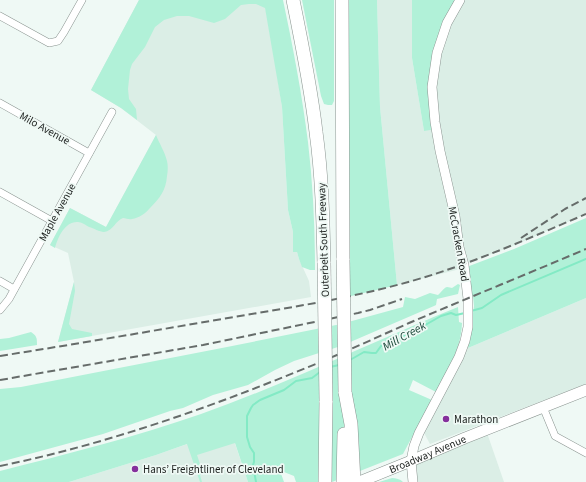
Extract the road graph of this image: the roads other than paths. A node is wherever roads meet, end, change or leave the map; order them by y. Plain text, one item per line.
1 (82, 0) edge
2 (293, 0) edge
3 (342, 0) edge
4 (460, 0) edge
5 (0, 16) edge
6 (0, 103) edge
7 (112, 112) dead end
8 (89, 153) junction
9 (0, 192) edge
10 (52, 221) junction
11 (0, 281) edge
12 (14, 289) junction
13 (0, 310) edge
14 (586, 390) edge
15 (543, 408) junction
16 (586, 453) edge
17 (348, 461) junction
18 (411, 461) junction
19 (325, 476) edge
20 (343, 482) edge
21 (354, 482) edge
22 (359, 482) edge
23 (413, 482) edge

1 - 5 street
2 - 19 highway, Outerbelt South Freeway, bridge
3 - 17 highway, Outerbelt South Freeway, bridge
4 - 18 street, McCracken Road
6 - 8 street, Milo Avenue
7 - 8 street, Maple Avenue
8 - 10 street, Maple Avenue
9 - 10 street
10 - 12 street, Maple Avenue
11 - 12 street
12 - 13 street, Maple Avenue
14 - 15 main road, Broadway Avenue
15 - 16 street
15 - 18 main road, Broadway Avenue
17 - 20 highway
17 - 21 highway
18 - 22 main road, Broadway Avenue
18 - 23 street, McCracken Road

